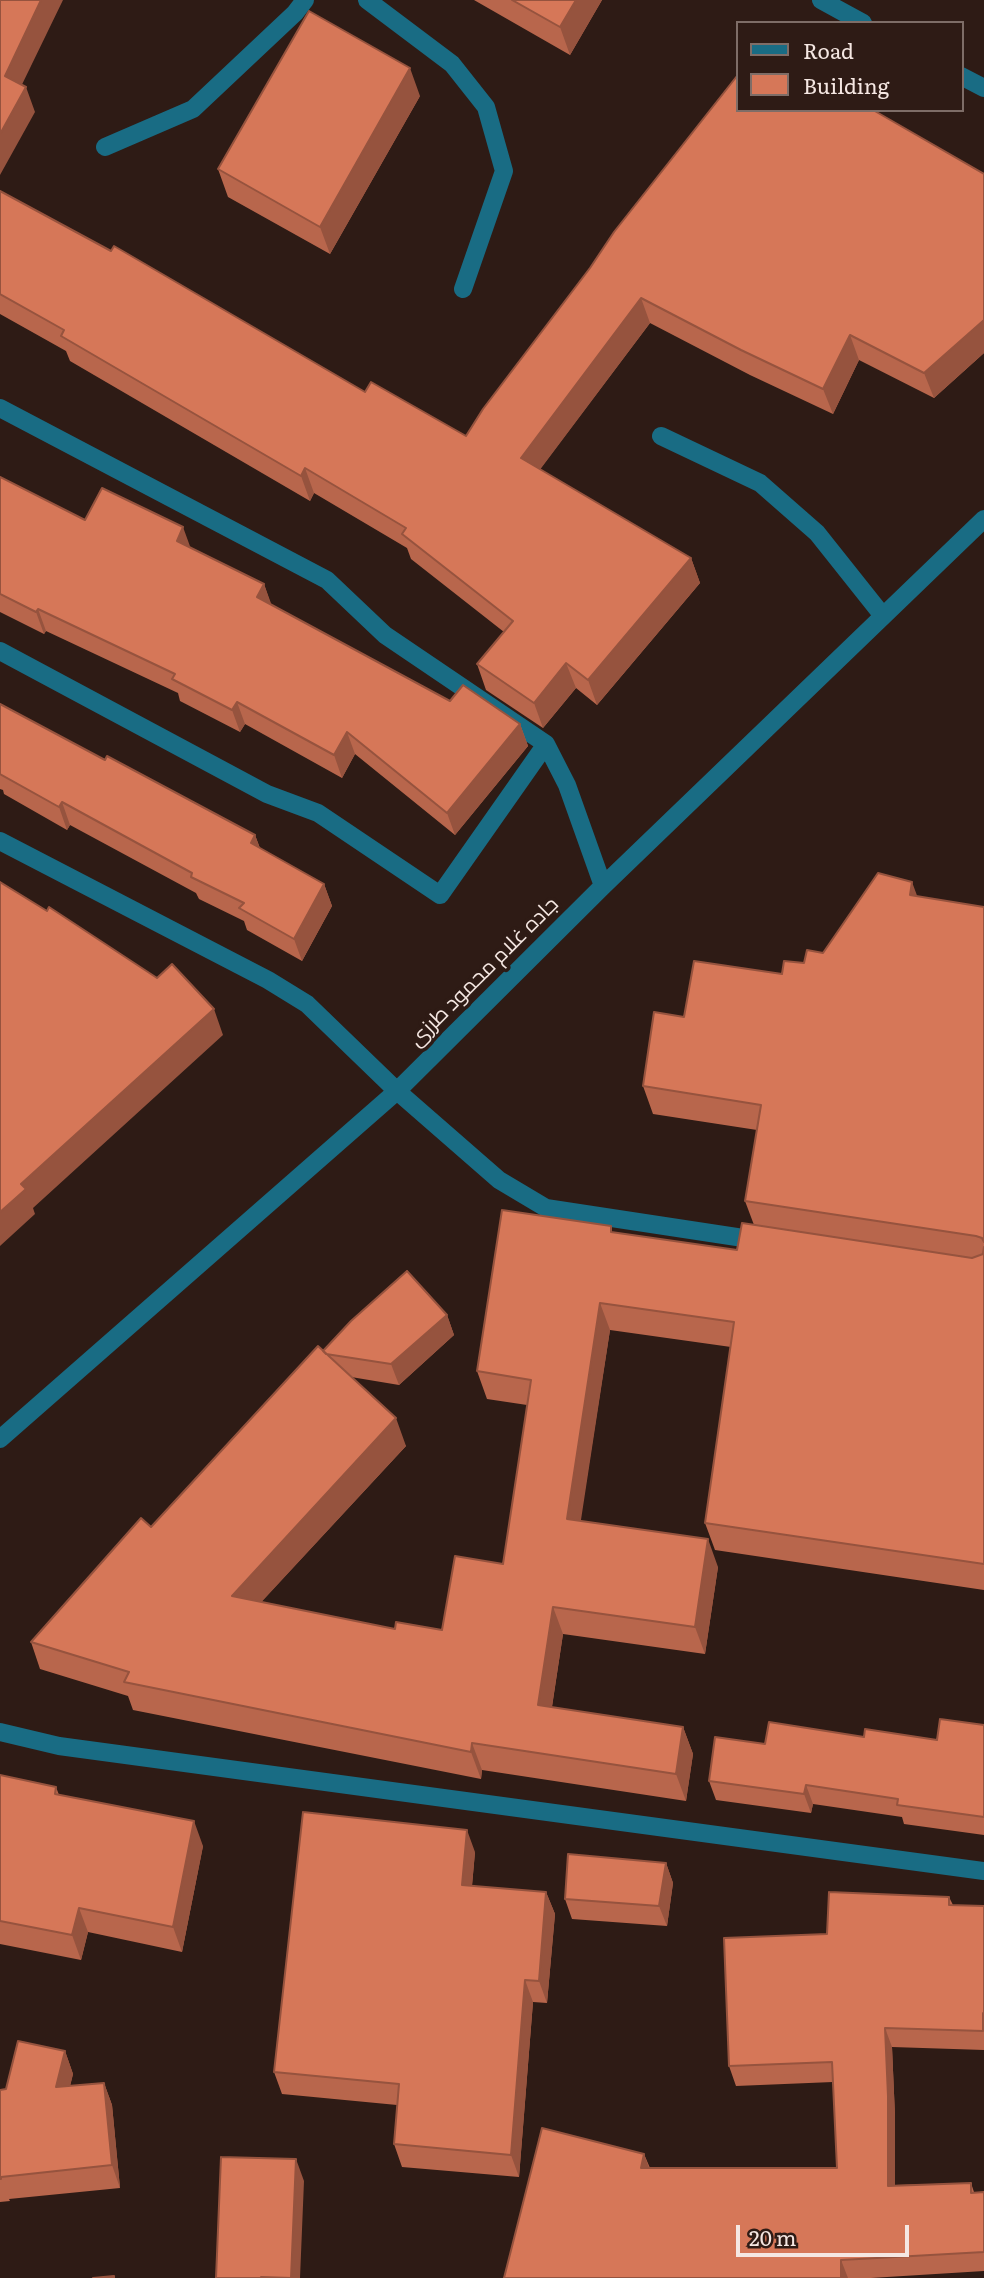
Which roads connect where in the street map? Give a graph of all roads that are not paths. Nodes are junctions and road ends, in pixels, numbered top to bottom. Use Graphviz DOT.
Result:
graph roads {
  1 [pos="305,0"];
  2 [pos="367,0"];
  3 [pos="821,0"];
  4 [pos="859,21"];
  5 [pos="963,77"];
  6 [pos="984,88"];
  7 [pos="105,147"];
  8 [pos="463,289"];
  9 [pos="0,408"];
  10 [pos="661,436"];
  11 [pos="984,519"];
  12 [pos="883,616"];
  13 [pos="0,651"];
  14 [pos="546,744"];
  15 [pos="0,841"];
  16 [pos="603,886"];
  17 [pos="397,1091"];
  18 [pos="781,1244"];
  19 [pos="0,1439"];
  20 [pos="0,1732"];
  21 [pos="984,1871"];
  1 -- 7 [label="street"];
  2 -- 8 [label="street"];
  3 -- 4 [label="street"];
  5 -- 6 [label="street"];
  9 -- 14 [label="street"];
  10 -- 12 [label="street"];
  11 -- 12 [label="street, جاده غلام‌ محمود طرزی"];
  12 -- 16 [label="street, جاده غلام‌ محمود طرزی"];
  13 -- 14 [label="street"];
  14 -- 16 [label="street"];
  15 -- 17 [label="street"];
  16 -- 17 [label="street, جاده غلام‌ محمود طرزی"];
  17 -- 18 [label="street"];
  17 -- 19 [label="street, جاده غلام‌ محمود طرزی"];
  20 -- 21 [label="street"];
}
